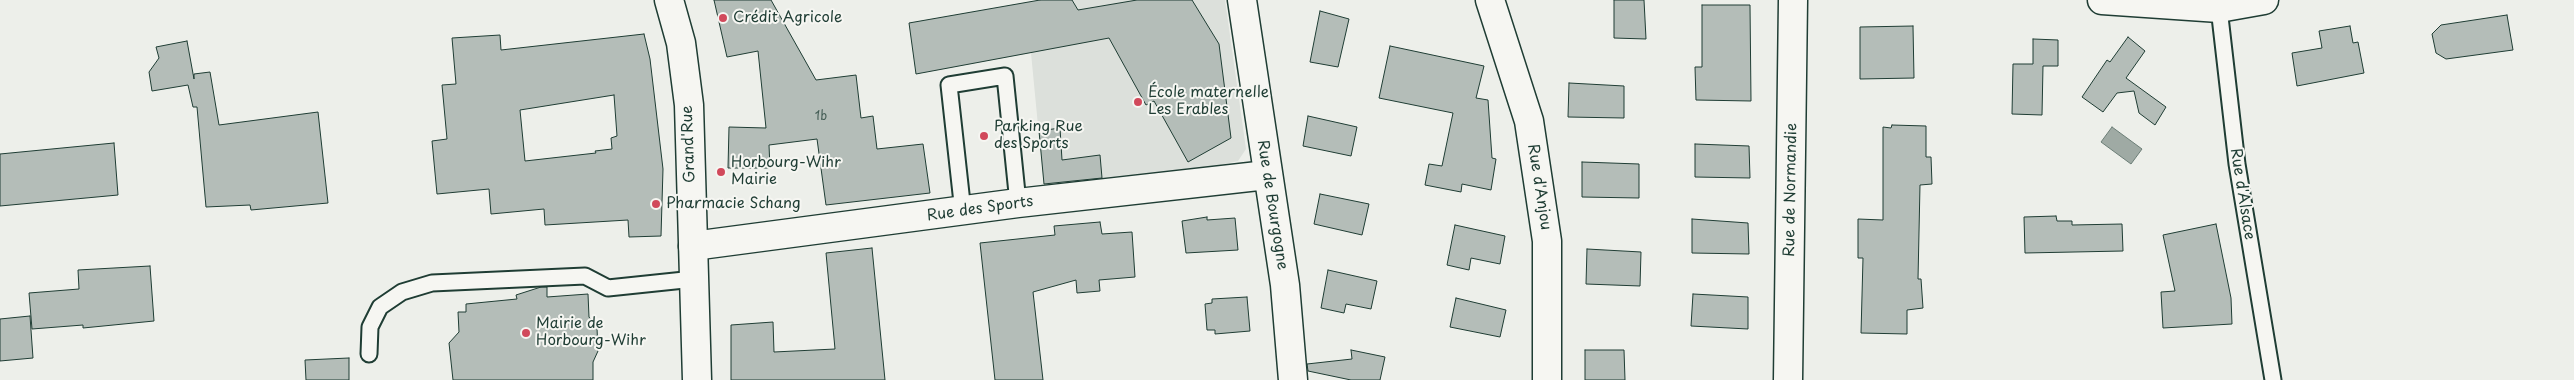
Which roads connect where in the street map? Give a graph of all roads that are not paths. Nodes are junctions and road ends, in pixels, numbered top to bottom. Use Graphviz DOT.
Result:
graph roads {
  1 [pos="670,0"];
  2 [pos="1242,0"];
  3 [pos="1490,0"];
  4 [pos="1793,0"];
  5 [pos="2102,0"];
  6 [pos="2264,0"];
  7 [pos="2219,8"];
  8 [pos="1267,175"];
  9 [pos="1018,204"];
  10 [pos="964,212"];
  11 [pos="693,246"];
  12 [pos="694,279"];
  13 [pos="369,354"];
  14 [pos="697,380"];
  15 [pos="1293,380"];
  16 [pos="1547,380"];
  17 [pos="1788,380"];
  18 [pos="2272,380"];
  1 -- 11 [label="street, Grand'Rue"];
  2 -- 8 [label="street, Rue de Bourgogne"];
  3 -- 16 [label="street, Rue d'Anjou"];
  4 -- 17 [label="street, Rue de Normandie"];
  5 -- 7 [label="street"];
  6 -- 7 [label="street"];
  7 -- 18 [label="lane, Rue d'Alsace"];
  8 -- 9 [label="street, Rue des Sports"];
  8 -- 15 [label="street, Rue de Bourgogne"];
  9 -- 10 [label="street, Rue des Sports"];
  9 -- 10 [label="lane"];
  10 -- 11 [label="street, Rue des Sports"];
  11 -- 12 [label="street, Grand'Rue"];
  12 -- 13 [label="lane"];
  12 -- 14 [label="street, Grand'Rue"];
}
